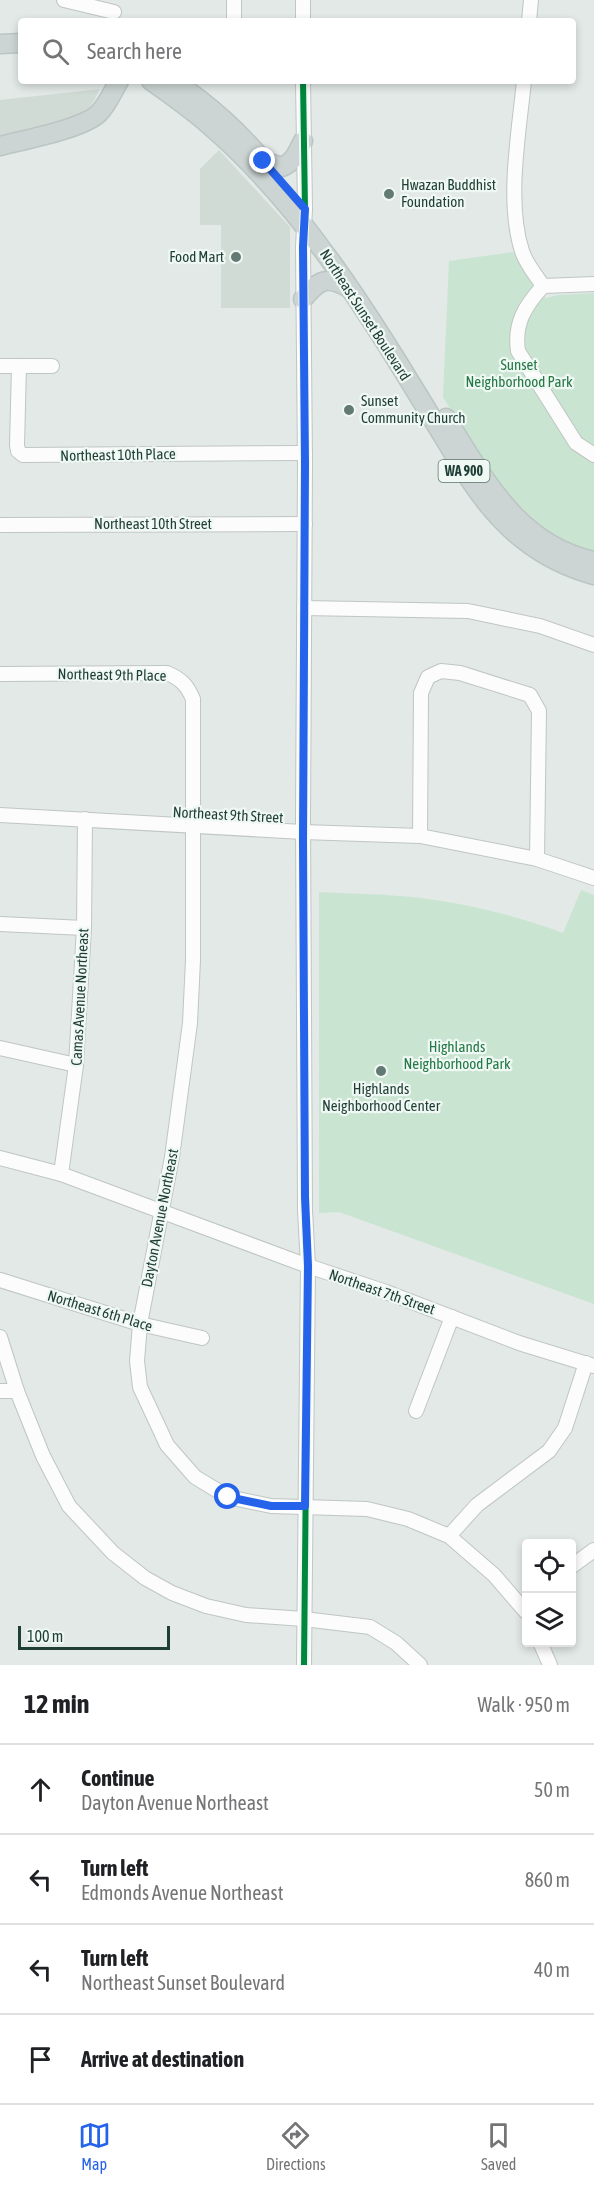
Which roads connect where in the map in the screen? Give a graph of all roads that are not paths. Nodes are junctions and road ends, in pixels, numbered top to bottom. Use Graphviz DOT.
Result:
graph roads {
  1 [pos="64,0"];
  2 [pos="234,0"];
  3 [pos="303,0"];
  4 [pos="531,0"];
  5 [pos="114,12"];
  6 [pos="234,18"];
  7 [pos="303,18"];
  8 [pos="530,18"];
  9 [pos="18,43"];
  10 [pos="0,44"];
  11 [pos="117,84"];
  12 [pos="155,84"];
  13 [pos="178,84"];
  14 [pos="303,84"];
  15 [pos="524,84"];
  16 [pos="303,141"];
  17 [pos="0,146"];
  18 [pos="263,161"];
  19 [pos="304,218"];
  20 [pos="594,284"];
  21 [pos="543,286"];
  22 [pos="350,289"];
  23 [pos="303,299"];
  24 [pos="0,366"];
  25 [pos="19,366"];
  26 [pos="52,366"];
  27 [pos="305,453"];
  28 [pos="594,456"];
  29 [pos="305,524"];
  30 [pos="0,525"];
  31 [pos="592,569"];
  32 [pos="304,608"];
  33 [pos="594,645"];
  34 [pos="0,674"];
  35 [pos="0,815"];
  36 [pos="85,819"];
  37 [pos="192,825"];
  38 [pos="303,832"];
  39 [pos="420,836"];
  40 [pos="537,859"];
  41 [pos="594,878"];
  42 [pos="0,924"];
  43 [pos="84,928"];
  44 [pos="0,1047"];
  45 [pos="76,1065"];
  46 [pos="0,1158"];
  47 [pos="61,1174"];
  48 [pos="163,1211"];
  49 [pos="308,1266"];
  50 [pos="0,1280"];
  51 [pos="452,1317"];
  52 [pos="140,1324"];
  53 [pos="0,1337"];
  54 [pos="202,1338"];
  55 [pos="590,1364"];
  56 [pos="0,1391"];
  57 [pos="17,1392"];
  58 [pos="416,1411"];
  59 [pos="305,1506"];
  60 [pos="449,1536"];
  61 [pos="594,1550"];
  62 [pos="576,1563"];
  63 [pos="522,1606"];
  64 [pos="304,1618"];
  65 [pos="542,1647"];
  66 [pos="304,1665"];
  67 [pos="420,1665"];
  68 [pos="550,1665"];
  1 -- 5 [label="street"];
  2 -- 6 [label="street"];
  3 -- 7 [label="street"];
  4 -- 8 [label="street"];
  9 -- 10 [label="main road"];
  11 -- 17 [label="main road"];
  12 -- 19 [label="main road, Northeast Sunset Boulevard / WA 900"];
  13 -- 18 [label="main road, Northeast Sunset Boulevard / WA 900"];
  14 -- 16 [label="street"];
  15 -- 21 [label="street"];
  16 -- 18 [label="main road"];
  16 -- 19 [label="street"];
  18 -- 19 [label="main road, Northeast Sunset Boulevard / WA 900"];
  19 -- 22 [label="main road, Northeast Sunset Boulevard / WA 900"];
  19 -- 23 [label="street"];
  19 -- 31 [label="main road, Northeast Sunset Boulevard / WA 900"];
  20 -- 21 [label="street"];
  21 -- 28 [label="street"];
  22 -- 23 [label="main road"];
  22 -- 31 [label="main road, Northeast Sunset Boulevard / WA 900"];
  23 -- 27 [label="street"];
  24 -- 25 [label="street"];
  25 -- 26 [label="street"];
  25 -- 27 [label="street, Northeast 10th Place"];
  27 -- 29 [label="street"];
  29 -- 30 [label="street, Northeast 10th Street"];
  29 -- 32 [label="street"];
  32 -- 33 [label="street"];
  32 -- 38 [label="street"];
  34 -- 37 [label="street, Northeast 9th Place"];
  35 -- 36 [label="street, Northeast 9th Street"];
  36 -- 37 [label="street, Northeast 9th Street"];
  36 -- 43 [label="street, Camas Avenue Northeast"];
  37 -- 38 [label="street, Northeast 9th Street"];
  37 -- 48 [label="street, Dayton Avenue Northeast"];
  38 -- 39 [label="street, Northeast 9th Street"];
  38 -- 49 [label="street"];
  39 -- 40 [label="street, Northeast 9th Street"];
  39 -- 40 [label="street"];
  40 -- 41 [label="street, Northeast 9th Street"];
  42 -- 43 [label="street"];
  43 -- 45 [label="street, Camas Avenue Northeast"];
  44 -- 45 [label="street"];
  45 -- 47 [label="street, Camas Avenue Northeast"];
  46 -- 47 [label="street, Northeast 7th Street"];
  47 -- 48 [label="street, Northeast 7th Street"];
  48 -- 49 [label="street, Northeast 7th Street"];
  48 -- 52 [label="street, Dayton Avenue Northeast"];
  49 -- 51 [label="street, Northeast 7th Street"];
  49 -- 59 [label="street"];
  50 -- 52 [label="street, Northeast 6th Place"];
  51 -- 55 [label="street, Northeast 7th Street"];
  51 -- 58 [label="street"];
  52 -- 54 [label="street, Northeast 6th Place"];
  52 -- 59 [label="street, Dayton Avenue Northeast"];
  53 -- 57 [label="street"];
  55 -- 60 [label="street"];
  56 -- 57 [label="street"];
  57 -- 64 [label="street"];
  59 -- 60 [label="street, Dayton Avenue Northeast"];
  59 -- 64 [label="street"];
  60 -- 63 [label="street, Dayton Avenue Northeast"];
  61 -- 62 [label="street"];
  64 -- 66 [label="street"];
  64 -- 67 [label="street"];
  65 -- 68 [label="street"];
}
